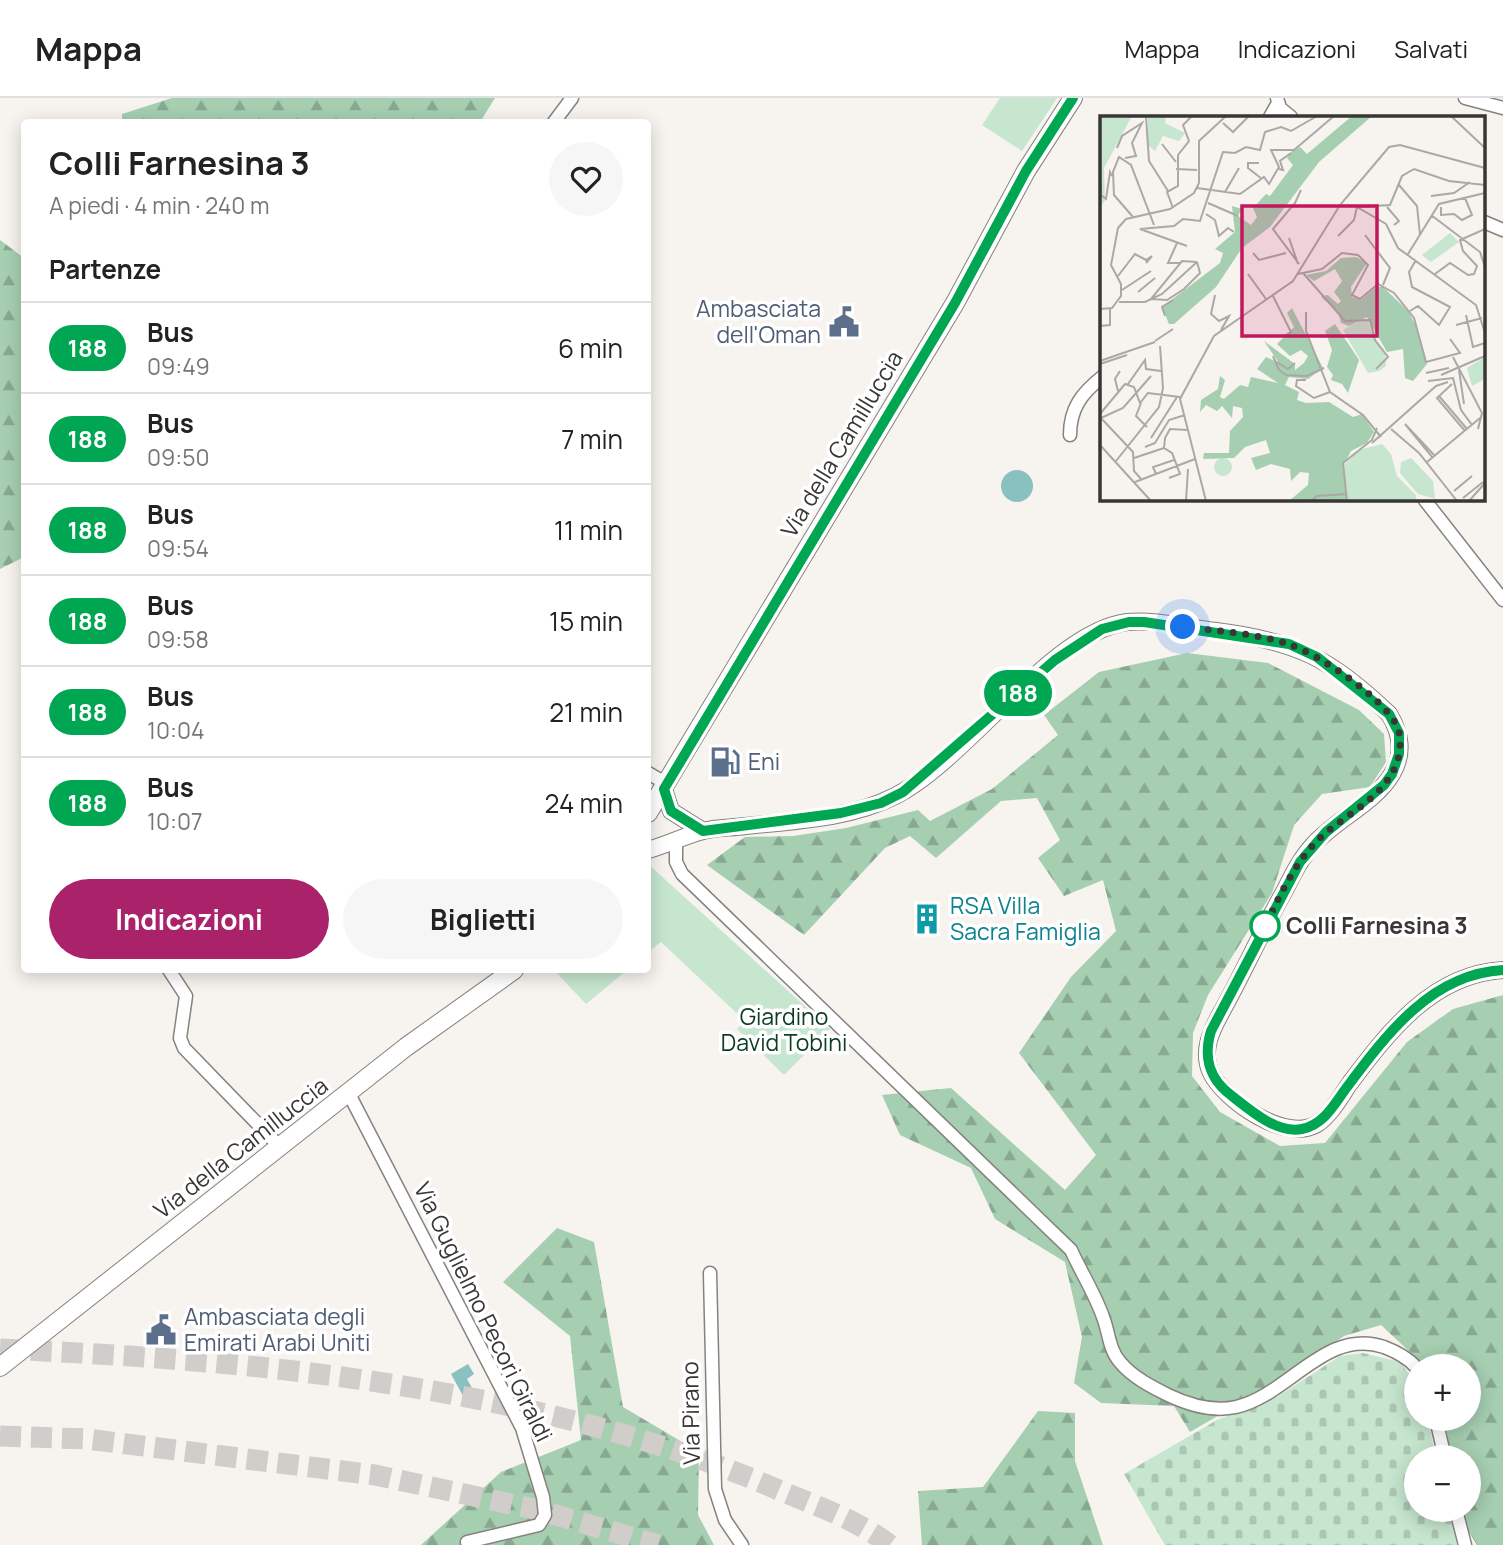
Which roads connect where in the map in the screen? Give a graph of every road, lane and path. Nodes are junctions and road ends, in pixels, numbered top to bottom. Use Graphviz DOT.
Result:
graph roads {
  1 [pos="572,98"];
  2 [pos="1073,98"];
  3 [pos="1465,98"];
  4 [pos="1278,101"];
  5 [pos="1503,108"];
  6 [pos="1290,116"];
  7 [pos="556,119"];
  8 [pos="1486,223"];
  9 [pos="1503,230"];
  10 [pos="1100,379"];
  11 [pos="1070,435"];
  12 [pos="1425,500"];
  13 [pos="1503,600"];
  14 [pos="651,775"];
  15 [pos="665,786"];
  16 [pos="651,808"];
  17 [pos="703,831"];
  18 [pos="676,842"];
  19 [pos="651,849"];
  20 [pos="1503,970"];
  21 [pos="171,973"];
  22 [pos="510,973"];
  23 [pos="349,1094"];
  24 [pos="280,1147"];
  25 [pos="710,1273"];
  26 [pos="1404,1356"];
  27 [pos="0,1367"];
  28 [pos="1459,1522"];
  29 [pos="467,1542"];
  30 [pos="743,1545"];
  31 [pos="1465,1545"];
  1 -- 7 [label="street"];
  2 -- 15 [label="main road, Via della Camilluccia"];
  3 -- 5 [label="street"];
  4 -- 6 [label="street"];
  8 -- 9 [label="street"];
  10 -- 11 [label="street"];
  12 -- 13 [label="street"];
  14 -- 15 [label="street"];
  15 -- 16 [label="main road, Via della Camilluccia"];
  15 -- 17 [label="street"];
  17 -- 18 [label="street"];
  17 -- 20 [label="street"];
  18 -- 19 [label="street"];
  18 -- 26 [label="street"];
  21 -- 24 [label="street"];
  22 -- 23 [label="main road, Via della Camilluccia"];
  23 -- 24 [label="main road, Via della Camilluccia"];
  23 -- 29 [label="street, Via Guglielmo Pecori Giraldi"];
  24 -- 27 [label="main road, Via della Camilluccia"];
  25 -- 30 [label="street, Via Pirano"];
  28 -- 31 [label="street"];
}
